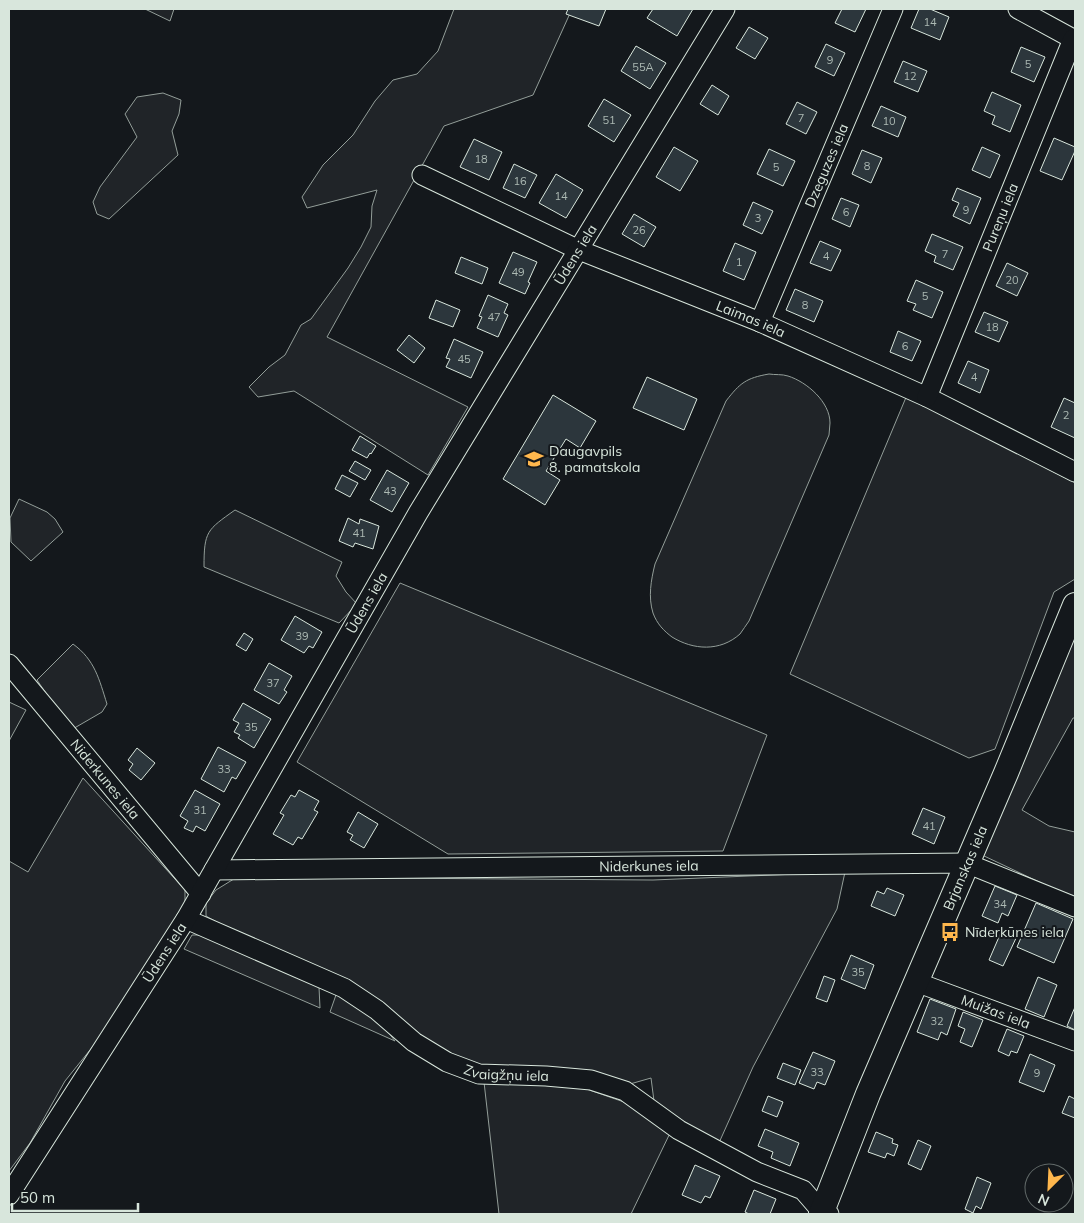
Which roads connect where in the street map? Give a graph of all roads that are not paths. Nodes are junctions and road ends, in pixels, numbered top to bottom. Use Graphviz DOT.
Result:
graph roads {
  1 [pos="725,9"];
  2 [pos="892,9"];
  3 [pos="1018,9"];
  4 [pos="1074,39"];
  5 [pos="422,175"];
  6 [pos="579,250"];
  7 [pos="760,322"];
  8 [pos="927,397"];
  9 [pos="1075,472"];
  10 [pos="1075,605"];
  11 [pos="9,664"];
  12 [pos="966,863"];
  13 [pos="214,870"];
  14 [pos="201,894"];
  15 [pos="1075,907"];
  16 [pos="186,919"];
  17 [pos="916,982"];
  18 [pos="1075,1041"];
  19 [pos="9,1195"];
  20 [pos="824,1213"];
  1 -- 6 [label="street, Ūdens iela"];
  2 -- 7 [label="street, Dzeguzes iela"];
  3 -- 4 [label="street"];
  4 -- 8 [label="street, Pureņu iela"];
  5 -- 6 [label="street, Laimas iela"];
  6 -- 7 [label="street, Laimas iela"];
  6 -- 13 [label="street, Ūdens iela"];
  7 -- 8 [label="street, Laimas iela"];
  8 -- 9 [label="street, Laimas iela"];
  10 -- 12 [label="main road, Brjanskas iela"];
  11 -- 14 [label="street, Niderkunes iela"];
  12 -- 13 [label="street, Niderkunes iela"];
  12 -- 15 [label="street, Niderkunes iela"];
  12 -- 17 [label="main road, Brjanskas iela"];
  13 -- 14 [label="street, Ūdens iela"];
  14 -- 16 [label="street, Ūdens iela"];
  16 -- 19 [label="street, Ūdens iela"];
  16 -- 20 [label="street, Zvaigžņu iela"];
  17 -- 18 [label="street, Muižas iela"];
  17 -- 20 [label="main road, Brjanskas iela"];
}
